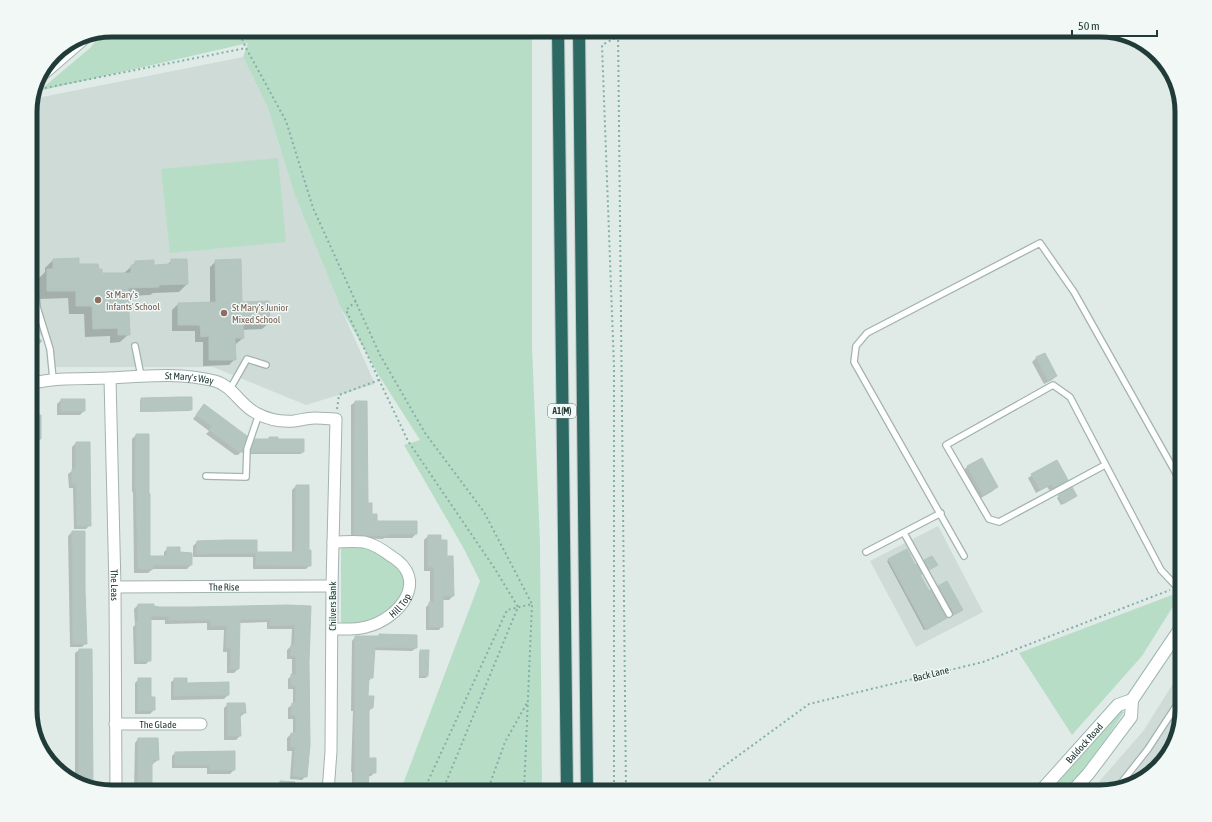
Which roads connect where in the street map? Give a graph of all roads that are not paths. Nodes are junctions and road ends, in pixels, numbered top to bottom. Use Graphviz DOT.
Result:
graph roads {
  1 [pos="558,37"];
  2 [pos="578,37"];
  3 [pos="78,46"];
  4 [pos="45,79"];
  5 [pos="37,307"];
  6 [pos="135,346"];
  7 [pos="266,364"];
  8 [pos="141,376"];
  9 [pos="110,378"];
  10 [pos="53,379"];
  11 [pos="37,382"];
  12 [pos="230,389"];
  13 [pos="259,414"];
  14 [pos="336,419"];
  15 [pos="1105,465"];
  16 [pos="1175,472"];
  17 [pos="206,476"];
  18 [pos="941,513"];
  19 [pos="904,532"];
  20 [pos="333,542"];
  21 [pos="866,552"];
  22 [pos="964,556"];
  23 [pos="1175,583"];
  24 [pos="332,586"];
  25 [pos="115,587"];
  26 [pos="949,614"];
  27 [pos="333,629"];
  28 [pos="1175,636"];
  29 [pos="1132,700"];
  30 [pos="1175,708"];
  31 [pos="115,724"];
  32 [pos="201,724"];
  33 [pos="1123,781"];
  34 [pos="116,785"];
  35 [pos="329,785"];
  36 [pos="567,785"];
  37 [pos="588,785"];
  38 [pos="1046,785"];
  39 [pos="1078,785"];
  1 -- 36 [label="highway, A1(M)"];
  2 -- 37 [label="highway, A1(M)"];
  3 -- 4 [label="main road"];
  5 -- 10 [label="lane"];
  6 -- 8 [label="lane"];
  7 -- 12 [label="lane"];
  8 -- 9 [label="street, St Mary's Way"];
  8 -- 12 [label="street, St Mary's Way"];
  9 -- 10 [label="street, St Mary's Way"];
  9 -- 25 [label="street, The Leas"];
  10 -- 11 [label="street, St Mary's Way"];
  12 -- 13 [label="street, St Mary's Way"];
  13 -- 14 [label="street, St Mary's Way"];
  13 -- 17 [label="lane"];
  14 -- 20 [label="street, Chilvers Bank"];
  15 -- 15 [label="lane"];
  15 -- 23 [label="lane"];
  16 -- 18 [label="lane"];
  18 -- 19 [label="lane"];
  18 -- 22 [label="lane"];
  19 -- 21 [label="lane"];
  19 -- 26 [label="lane"];
  20 -- 24 [label="street, Chilvers Bank"];
  20 -- 27 [label="street, Hill Top"];
  24 -- 25 [label="street, The Rise"];
  24 -- 27 [label="street, Chilvers Bank"];
  25 -- 31 [label="street, The Leas"];
  27 -- 35 [label="street, Chilvers Bank"];
  28 -- 29 [label="main road, Baldock Road"];
  29 -- 38 [label="main road, Baldock Road"];
  29 -- 39 [label="main road, Baldock Road"];
  30 -- 33 [label="lane"];
  31 -- 32 [label="street, The Glade"];
  31 -- 34 [label="street, The Leas"];
}
